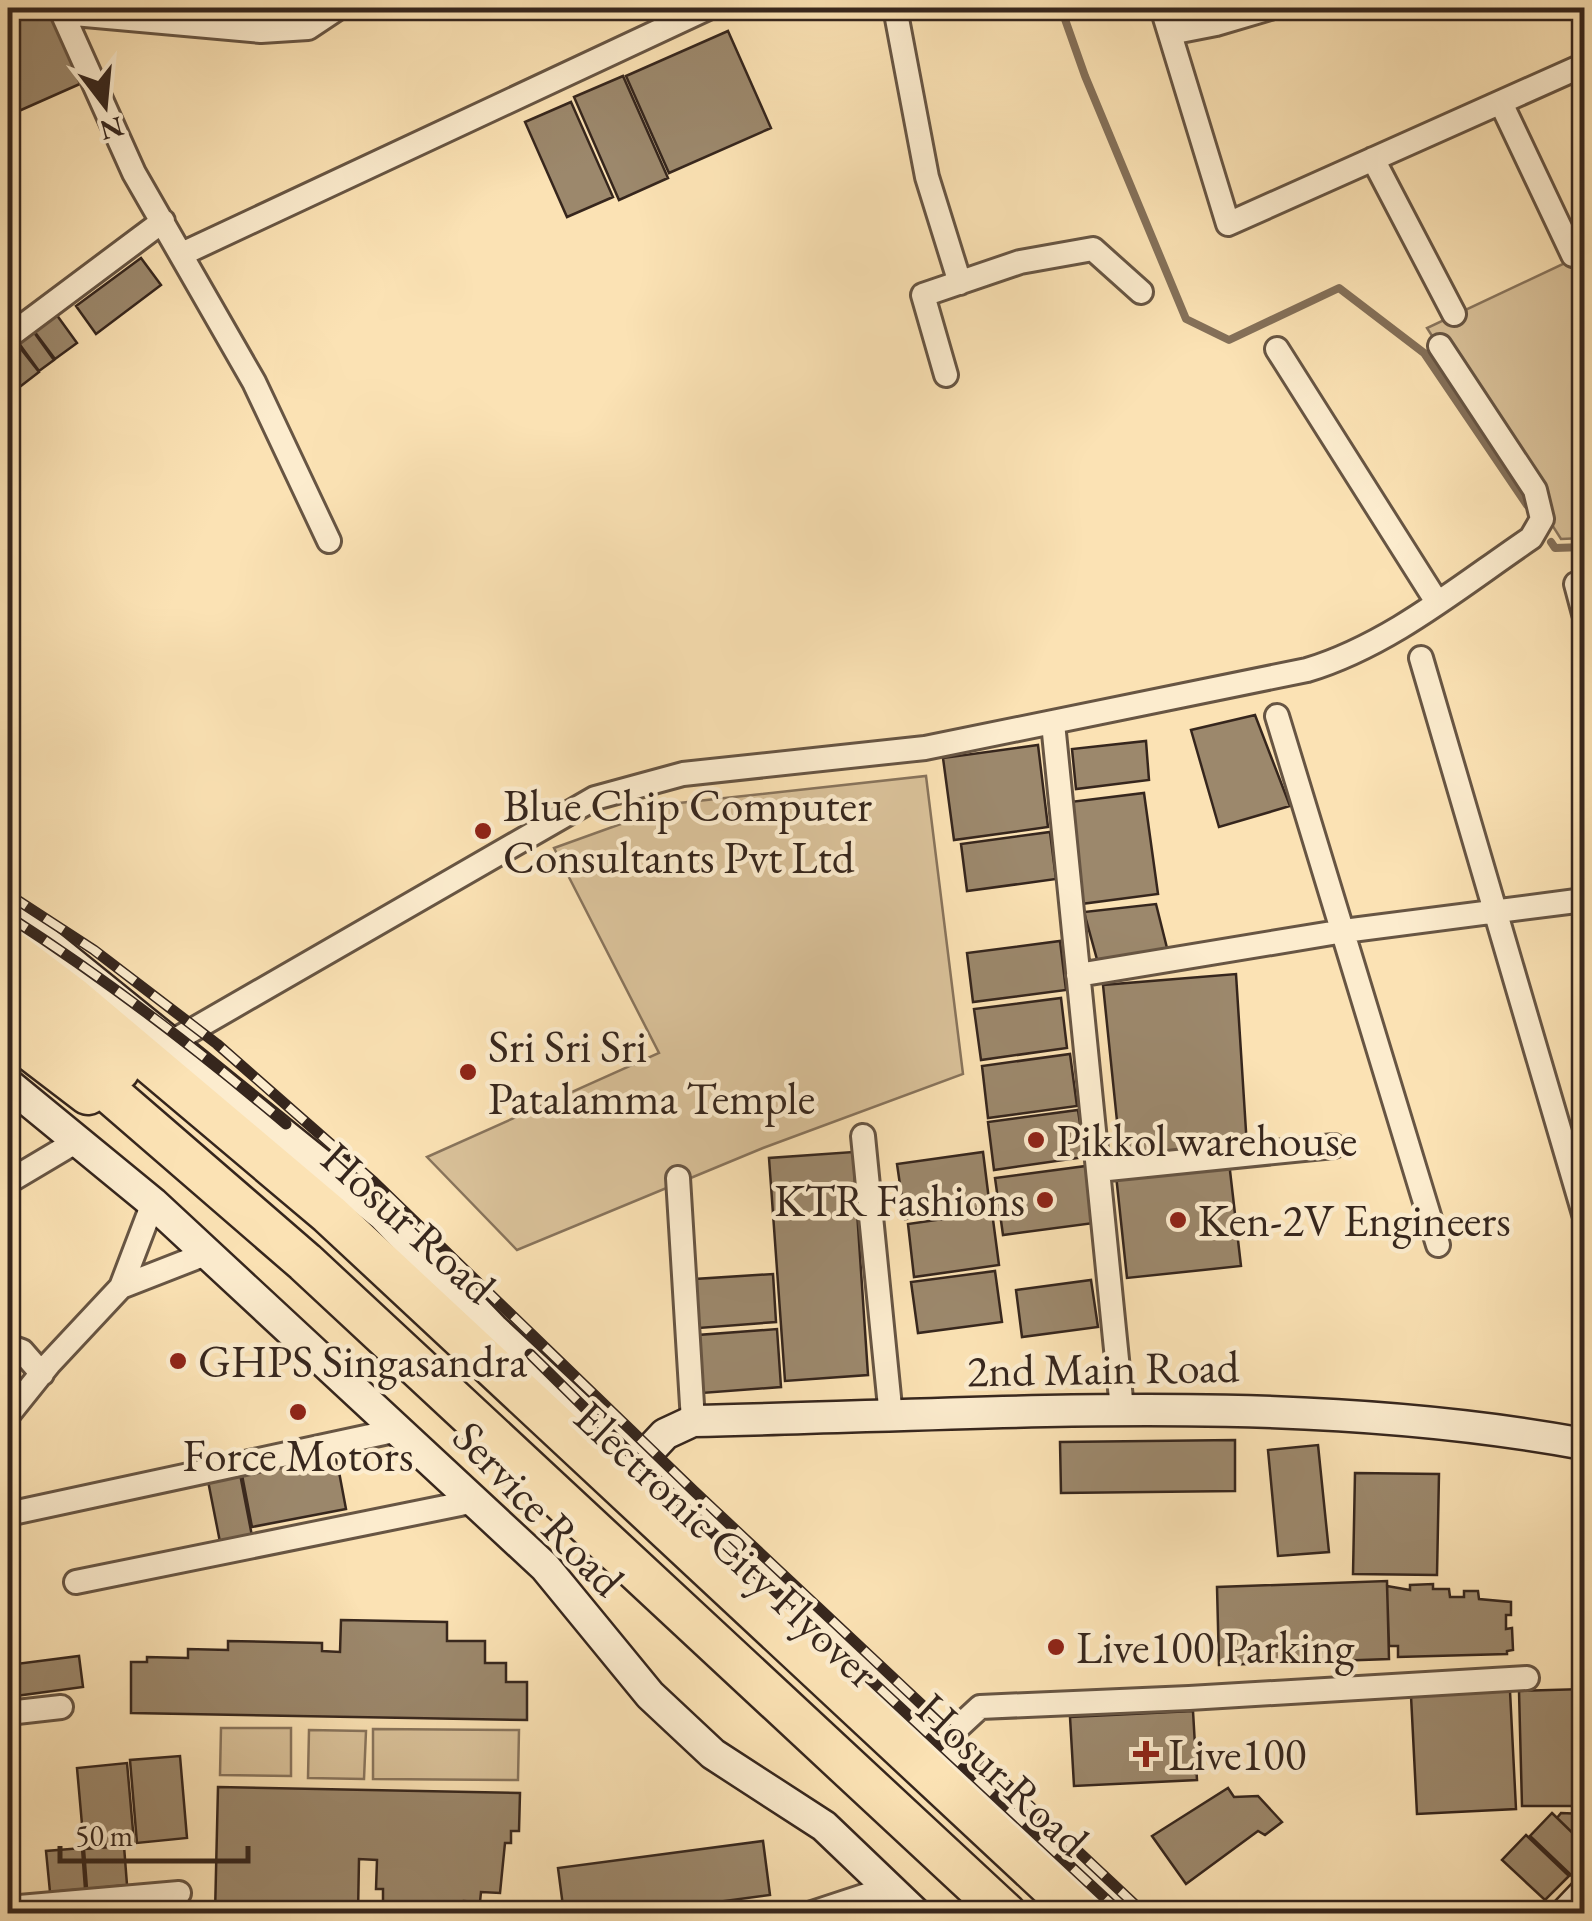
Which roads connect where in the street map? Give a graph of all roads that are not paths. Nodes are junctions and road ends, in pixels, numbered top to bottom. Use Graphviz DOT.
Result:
graph roads {
  1 [pos="338,8"];
  2 [pos="708,8"];
  3 [pos="895,8"];
  4 [pos="1162,8"];
  5 [pos="1270,8"];
  6 [pos="61,10"];
  7 [pos="1170,32"];
  8 [pos="1584,65"];
  9 [pos="1501,103"];
  10 [pos="1373,159"];
  11 [pos="163,221"];
  12 [pos="182,254"];
  13 [pos="1573,255"];
  14 [pos="960,282"];
  15 [pos="1141,292"];
  16 [pos="1454,314"];
  17 [pos="8,338"];
  18 [pos="1440,346"];
  19 [pos="1277,349"];
  20 [pos="946,375"];
  21 [pos="329,541"];
  22 [pos="1576,584"];
  23 [pos="1437,602"];
  24 [pos="1584,614"];
  25 [pos="1420,658"];
  26 [pos="1277,716"];
  27 [pos="1053,724"];
  28 [pos="1584,900"];
  29 [pos="1494,909"];
  30 [pos="8,916"];
  31 [pos="1344,931"];
  32 [pos="8,949"];
  33 [pos="1078,974"];
  34 [pos="8,983"];
  35 [pos="8,1012"];
  36 [pos="8,1033"];
  37 [pos="170,1042"];
  38 [pos="8,1084"];
  39 [pos="863,1136"];
  40 [pos="77,1141"];
  41 [pos="1334,1146"];
  42 [pos="1098,1170"];
  43 [pos="678,1178"];
  44 [pos="8,1182"];
  45 [pos="154,1203"];
  46 [pos="1584,1214"];
  47 [pos="1438,1245"];
  48 [pos="208,1253"];
  49 [pos="121,1287"];
  50 [pos="8,1346"];
  51 [pos="42,1374"];
  52 [pos="1122,1409"];
  53 [pos="8,1415"];
  54 [pos="891,1416"];
  55 [pos="692,1421"];
  56 [pos="398,1430"];
  57 [pos="1584,1444"];
  58 [pos="636,1465"];
  59 [pos="474,1502"];
  60 [pos="8,1514"];
  61 [pos="76,1582"];
  62 [pos="1527,1678"];
  63 [pos="61,1707"];
  64 [pos="8,1713"];
  65 [pos="938,1745"];
  66 [pos="888,1888"];
  67 [pos="179,1893"];
  68 [pos="1584,1894"];
  69 [pos="8,1908"];
  70 [pos="809,1914"];
  71 [pos="916,1914"];
  72 [pos="984,1914"];
  73 [pos="1006,1914"];
  74 [pos="1051,1914"];
  75 [pos="1080,1914"];
  76 [pos="1121,1914"];
  77 [pos="1565,1914"];
  1 -- 6 [label="street"];
  2 -- 12 [label="street"];
  3 -- 14 [label="street"];
  4 -- 7 [label="street"];
  5 -- 7 [label="street"];
  6 -- 11 [label="street"];
  7 -- 10 [label="street"];
  8 -- 9 [label="street"];
  9 -- 10 [label="street"];
  9 -- 13 [label="street"];
  10 -- 16 [label="street"];
  11 -- 12 [label="street"];
  11 -- 17 [label="street"];
  12 -- 21 [label="street"];
  14 -- 15 [label="street"];
  14 -- 20 [label="street"];
  18 -- 23 [label="street"];
  19 -- 23 [label="street"];
  22 -- 24 [label="street"];
  23 -- 27 [label="street"];
  25 -- 29 [label="street"];
  26 -- 31 [label="street"];
  27 -- 33 [label="street"];
  27 -- 37 [label="street"];
  28 -- 29 [label="street"];
  29 -- 31 [label="street"];
  29 -- 46 [label="street"];
  30 -- 37 [label="street"];
  31 -- 33 [label="street"];
  31 -- 47 [label="street"];
  32 -- 75 [label="highway, Hosur Road"];
  33 -- 42 [label="street"];
  34 -- 74 [label="highway, Electronic City Flyover"];
  35 -- 73 [label="highway, Electronic City Flyover"];
  36 -- 72 [label="highway"];
  37 -- 58 [label="street"];
  38 -- 40 [label="street, Service Road"];
  39 -- 54 [label="street"];
  40 -- 44 [label="street"];
  40 -- 45 [label="street, Service Road"];
  41 -- 42 [label="street"];
  42 -- 52 [label="street"];
  43 -- 55 [label="street"];
  45 -- 48 [label="street, Service Road"];
  45 -- 49 [label="street"];
  48 -- 49 [label="street"];
  48 -- 56 [label="street, Service Road"];
  49 -- 51 [label="street"];
  50 -- 51 [label="street"];
  51 -- 53 [label="street"];
  52 -- 54 [label="street, 2nd Main Road"];
  52 -- 57 [label="street, 2nd Main Road"];
  54 -- 55 [label="street, 2nd Main Road"];
  55 -- 58 [label="street"];
  56 -- 59 [label="street, Service Road"];
  56 -- 60 [label="street"];
  58 -- 65 [label="street"];
  59 -- 61 [label="street"];
  59 -- 66 [label="street, Service Road"];
  62 -- 65 [label="street"];
  63 -- 64 [label="street"];
  65 -- 76 [label="street"];
  66 -- 70 [label="street"];
  66 -- 71 [label="street, Service Road"];
  67 -- 69 [label="street"];
  68 -- 77 [label="street"];
}
